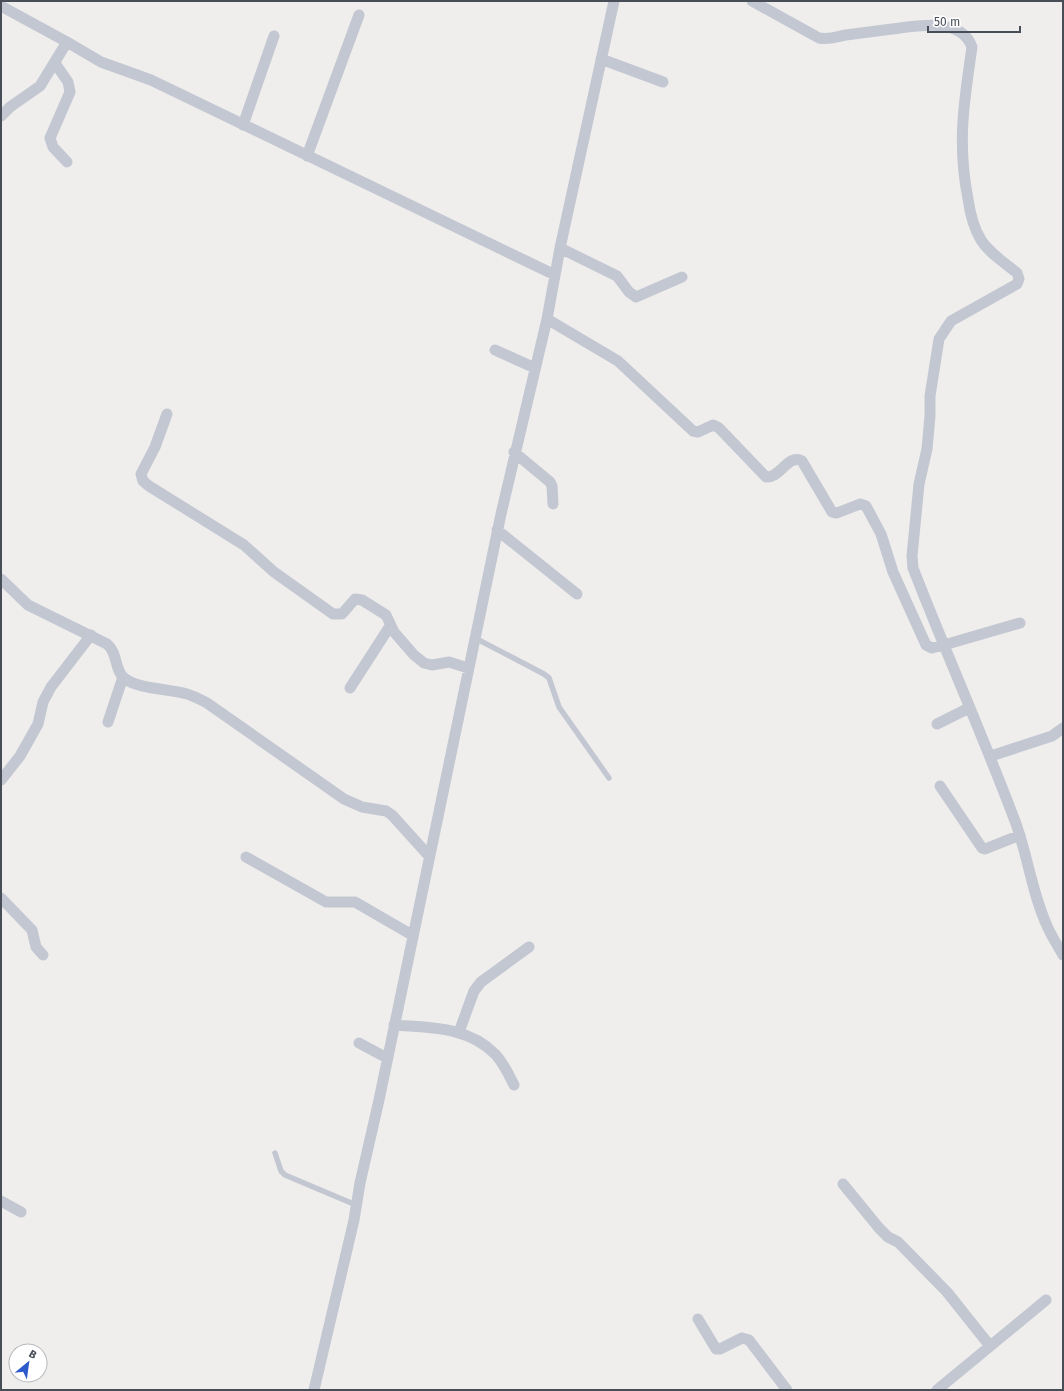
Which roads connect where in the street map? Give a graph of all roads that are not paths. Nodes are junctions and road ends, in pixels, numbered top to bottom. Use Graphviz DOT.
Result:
graph roads {
  1 [pos="614,1"];
  2 [pos="752,1"];
  3 [pos="5,5"];
  4 [pos="360,15"];
  5 [pos="274,36"];
  6 [pos="67,42"];
  7 [pos="601,58"];
  8 [pos="55,63"];
  9 [pos="662,82"];
  10 [pos="1,116"];
  11 [pos="243,125"];
  12 [pos="307,156"];
  13 [pos="67,162"];
  14 [pos="560,248"];
  15 [pos="555,275"];
  16 [pos="682,277"];
  17 [pos="547,319"];
  18 [pos="495,350"];
  19 [pos="535,368"];
  20 [pos="167,414"];
  21 [pos="514,452"];
  22 [pos="553,504"];
  23 [pos="497,530"];
  24 [pos="1,579"];
  25 [pos="577,594"];
  26 [pos="1020,623"];
  27 [pos="390,626"];
  28 [pos="91,635"];
  29 [pos="475,638"];
  30 [pos="938,646"];
  31 [pos="468,668"];
  32 [pos="123,677"];
  33 [pos="350,688"];
  34 [pos="965,710"];
  35 [pos="108,722"];
  36 [pos="936,724"];
  37 [pos="1063,728"];
  38 [pos="991,756"];
  39 [pos="609,778"];
  40 [pos="1,780"];
  41 [pos="940,786"];
  42 [pos="1020,835"];
  43 [pos="429,856"];
  44 [pos="246,857"];
  45 [pos="1,898"];
  46 [pos="412,935"];
  47 [pos="529,947"];
  48 [pos="43,955"];
  49 [pos="1063,955"];
  50 [pos="394,1025"];
  51 [pos="460,1032"];
  52 [pos="359,1043"];
  53 [pos="388,1058"];
  54 [pos="514,1085"];
  55 [pos="275,1154"];
  56 [pos="843,1184"];
  57 [pos="1,1201"];
  58 [pos="356,1205"];
  59 [pos="21,1212"];
  60 [pos="1046,1300"];
  61 [pos="698,1319"];
  62 [pos="990,1346"];
  63 [pos="314,1390"];
  64 [pos="787,1390"];
  65 [pos="937,1390"];
  1 -- 7 [label="street"];
  2 -- 30 [label="street"];
  3 -- 6 [label="street"];
  4 -- 12 [label="street"];
  5 -- 11 [label="street"];
  6 -- 8 [label="street"];
  6 -- 11 [label="street"];
  7 -- 9 [label="street"];
  7 -- 14 [label="street"];
  8 -- 10 [label="street"];
  8 -- 13 [label="street"];
  11 -- 12 [label="street"];
  12 -- 15 [label="street"];
  14 -- 15 [label="street"];
  14 -- 16 [label="street"];
  15 -- 17 [label="street"];
  17 -- 19 [label="street"];
  17 -- 30 [label="street"];
  18 -- 19 [label="street"];
  19 -- 21 [label="street"];
  20 -- 27 [label="street"];
  21 -- 22 [label="street"];
  21 -- 23 [label="street"];
  23 -- 25 [label="street"];
  23 -- 29 [label="street"];
  24 -- 28 [label="street"];
  26 -- 30 [label="street"];
  27 -- 31 [label="street"];
  27 -- 33 [label="street"];
  28 -- 32 [label="street"];
  28 -- 40 [label="street"];
  29 -- 31 [label="street"];
  29 -- 39 [label="lane"];
  30 -- 34 [label="street"];
  31 -- 43 [label="street"];
  32 -- 35 [label="street"];
  32 -- 43 [label="street"];
  34 -- 36 [label="street"];
  34 -- 38 [label="street"];
  37 -- 38 [label="street"];
  38 -- 42 [label="street"];
  41 -- 42 [label="street"];
  42 -- 49 [label="street"];
  43 -- 46 [label="street"];
  44 -- 46 [label="street"];
  45 -- 48 [label="street"];
  46 -- 50 [label="street"];
  47 -- 51 [label="street"];
  50 -- 51 [label="street"];
  50 -- 53 [label="street"];
  51 -- 54 [label="street"];
  52 -- 53 [label="street"];
  53 -- 58 [label="street"];
  55 -- 58 [label="lane"];
  56 -- 62 [label="street"];
  57 -- 59 [label="street"];
  58 -- 63 [label="street"];
  60 -- 62 [label="street"];
  61 -- 64 [label="street"];
  62 -- 65 [label="street"];
}
